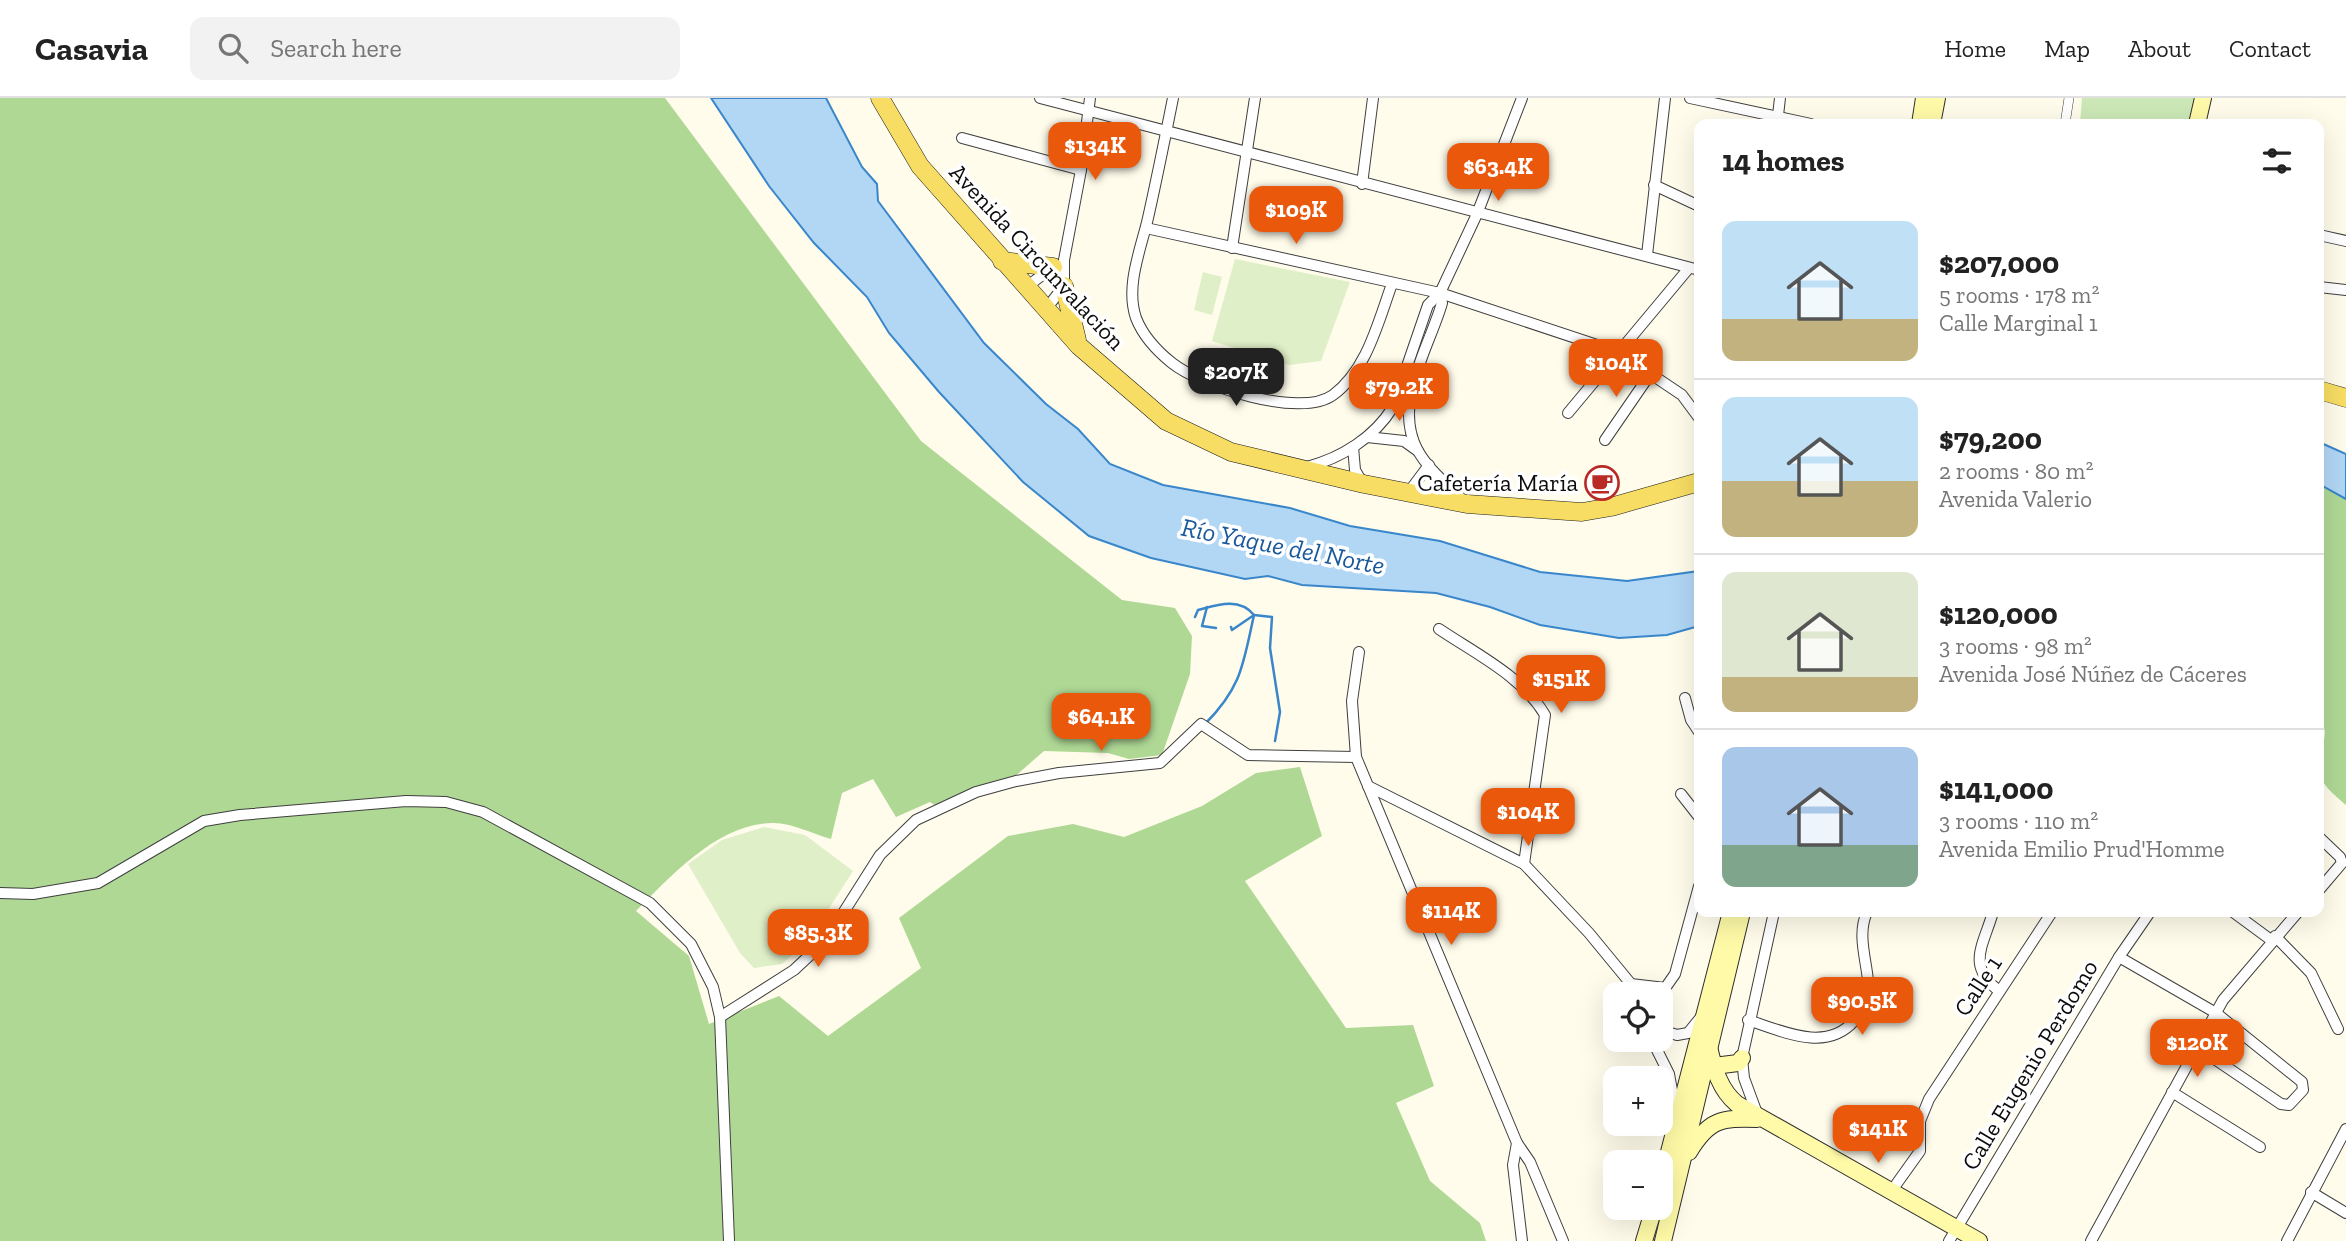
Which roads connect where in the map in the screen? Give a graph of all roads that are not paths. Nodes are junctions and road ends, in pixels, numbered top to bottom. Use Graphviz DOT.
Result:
graph roads {
  1 [pos="880,98"];
  2 [pos="1040,98"];
  3 [pos="1090,98"];
  4 [pos="1173,98"];
  5 [pos="1255,98"];
  6 [pos="1373,98"];
  7 [pos="1522,98"];
  8 [pos="1665,98"];
  9 [pos="1690,98"];
  10 [pos="1780,98"];
  11 [pos="1924,98"];
  12 [pos="1937,98"];
  13 [pos="2069,98"];
  14 [pos="2203,98"];
  15 [pos="1088,111"];
  16 [pos="1773,119"];
  17 [pos="1777,119"];
  18 [pos="1921,119"];
  19 [pos="1933,119"];
  20 [pos="2066,119"];
  21 [pos="2198,119"];
  22 [pos="1167,131"];
  23 [pos="962,138"];
  24 [pos="1248,153"];
  25 [pos="1081,170"];
  26 [pos="1362,184"];
  27 [pos="1654,185"];
  28 [pos="1694,204"];
  29 [pos="1477,214"];
  30 [pos="1146,229"];
  31 [pos="2324,237"];
  32 [pos="2346,241"];
  33 [pos="1232,248"];
  34 [pos="1647,255"];
  35 [pos="1002,261"];
  36 [pos="1058,264"];
  37 [pos="1694,269"];
  38 [pos="1392,284"];
  39 [pos="1064,286"];
  40 [pos="1025,288"];
  41 [pos="2324,288"];
  42 [pos="2346,290"];
  43 [pos="1440,293"];
  44 [pos="1046,309"];
  45 [pos="1079,346"];
  46 [pos="1618,352"];
  47 [pos="1651,373"];
  48 [pos="2324,380"];
  49 [pos="2346,385"];
  50 [pos="2324,391"];
  51 [pos="2346,398"];
  52 [pos="1694,411"];
  53 [pos="1568,413"];
  54 [pos="1367,437"];
  55 [pos="1605,440"];
  56 [pos="1353,447"];
  57 [pos="1418,451"];
  58 [pos="1429,465"];
  59 [pos="1298,470"];
  60 [pos="1694,474"];
  61 [pos="1694,483"];
  62 [pos="1364,484"];
  63 [pos="1408,493"];
  64 [pos="1467,504"];
  65 [pos="1548,508"];
  66 [pos="1439,629"];
  67 [pos="1359,652"];
  68 [pos="1685,698"];
  69 [pos="1694,724"];
  70 [pos="1356,757"];
  71 [pos="1368,786"];
  72 [pos="1681,794"];
  73 [pos="1694,811"];
  74 [pos="2324,842"];
  75 [pos="1524,864"];
  76 [pos="2324,884"];
  77 [pos="0,893"];
  78 [pos="1694,905"];
  79 [pos="1730,917"];
  80 [pos="1741,917"];
  81 [pos="1773,917"];
  82 [pos="1865,917"];
  83 [pos="1992,917"];
  84 [pos="2049,917"];
  85 [pos="2147,917"];
  86 [pos="2241,917"];
  87 [pos="2293,917"];
  88 [pos="2273,938"];
  89 [pos="2119,957"];
  90 [pos="1627,982"];
  91 [pos="1668,982"];
  92 [pos="1999,991"];
  93 [pos="2216,1013"];
  94 [pos="1703,1014"];
  95 [pos="720,1017"];
  96 [pos="1748,1020"];
  97 [pos="2338,1029"];
  98 [pos="1673,1034"];
  99 [pos="2197,1046"];
  100 [pos="1709,1047"];
  101 [pos="1658,1052"];
  102 [pos="1742,1058"];
  103 [pos="1714,1066"];
  104 [pos="2172,1092"];
  105 [pos="1759,1119"];
  106 [pos="1677,1124"];
  107 [pos="2346,1129"];
  108 [pos="1517,1143"];
  109 [pos="2260,1147"];
  110 [pos="1673,1151"];
  111 [pos="1673,1167"];
  112 [pos="1673,1177"];
  113 [pos="2311,1192"];
  114 [pos="1890,1193"];
  115 [pos="2346,1213"];
  116 [pos="1650,1220"];
  117 [pos="1665,1220"];
  118 [pos="1953,1234"];
  119 [pos="729,1241"];
  120 [pos="1522,1241"];
  121 [pos="1563,1241"];
  122 [pos="1644,1241"];
  123 [pos="1663,1241"];
  124 [pos="1979,1241"];
  125 [pos="2091,1241"];
  126 [pos="2287,1241"];
  1 -- 35 [label="main road, Avenida Circunvalación"];
  2 -- 15 [label="street"];
  3 -- 15 [label="street"];
  4 -- 22 [label="street"];
  5 -- 24 [label="street"];
  6 -- 26 [label="street"];
  7 -- 29 [label="street"];
  8 -- 27 [label="street"];
  9 -- 16 [label="street"];
  10 -- 17 [label="street"];
  11 -- 18 [label="main road"];
  12 -- 19 [label="main road"];
  13 -- 20 [label="street"];
  14 -- 21 [label="main road"];
  15 -- 22 [label="street"];
  15 -- 25 [label="street"];
  22 -- 24 [label="street"];
  22 -- 30 [label="street"];
  23 -- 25 [label="street"];
  24 -- 26 [label="street"];
  24 -- 33 [label="street"];
  25 -- 36 [label="street"];
  26 -- 29 [label="street"];
  27 -- 28 [label="street"];
  27 -- 34 [label="street"];
  29 -- 34 [label="street"];
  29 -- 43 [label="street"];
  30 -- 33 [label="street"];
  30 -- 38 [label="street"];
  31 -- 32 [label="street"];
  33 -- 38 [label="street"];
  34 -- 37 [label="street"];
  35 -- 36 [label="main road"];
  35 -- 40 [label="main road, Avenida Circunvalación"];
  36 -- 39 [label="street"];
  36 -- 40 [label="street"];
  37 -- 46 [label="street"];
  38 -- 43 [label="street"];
  39 -- 44 [label="street"];
  39 -- 45 [label="main road"];
  40 -- 44 [label="main road, Avenida Circunvalación"];
  41 -- 42 [label="street"];
  43 -- 46 [label="street"];
  43 -- 54 [label="street"];
  43 -- 57 [label="street"];
  44 -- 45 [label="main road, Avenida Circunvalación"];
  45 -- 59 [label="main road, Avenida Circunvalación"];
  46 -- 47 [label="street"];
  46 -- 53 [label="street"];
  47 -- 52 [label="street"];
  47 -- 55 [label="street"];
  48 -- 49 [label="main road"];
  50 -- 51 [label="main road"];
  54 -- 56 [label="street"];
  54 -- 57 [label="street"];
  56 -- 59 [label="street"];
  56 -- 62 [label="street"];
  57 -- 58 [label="street"];
  58 -- 63 [label="street"];
  58 -- 64 [label="street"];
  59 -- 62 [label="main road, Avenida Circunvalación"];
  60 -- 65 [label="main road, Avenida Circunvalación"];
  61 -- 65 [label="main road, Avenida Circunvalación"];
  62 -- 63 [label="main road, Avenida Circunvalación"];
  63 -- 64 [label="main road, Avenida Circunvalación"];
  64 -- 65 [label="main road, Avenida Circunvalación"];
  66 -- 75 [label="street"];
  67 -- 70 [label="street"];
  68 -- 69 [label="street"];
  70 -- 71 [label="street"];
  70 -- 95 [label="street"];
  71 -- 75 [label="street"];
  71 -- 108 [label="street"];
  72 -- 73 [label="street"];
  74 -- 76 [label="street"];
  75 -- 90 [label="street"];
  77 -- 95 [label="street"];
  78 -- 91 [label="street"];
  79 -- 94 [label="main road"];
  80 -- 100 [label="main road"];
  81 -- 96 [label="street"];
  82 -- 96 [label="street"];
  83 -- 92 [label="street"];
  84 -- 92 [label="street, Calle 1"];
  85 -- 89 [label="street, Calle Eugenio Perdomo"];
  86 -- 88 [label="street"];
  87 -- 88 [label="street"];
  88 -- 93 [label="street"];
  88 -- 97 [label="street"];
  89 -- 93 [label="street"];
  89 -- 118 [label="street, Calle Eugenio Perdomo"];
  92 -- 114 [label="street, Calle 1"];
  93 -- 99 [label="street"];
  93 -- 99 [label="street"];
  94 -- 98 [label="street"];
  94 -- 106 [label="main road"];
  95 -- 119 [label="street"];
  96 -- 102 [label="street"];
  99 -- 104 [label="street"];
  100 -- 103 [label="main road"];
  100 -- 111 [label="main road"];
  101 -- 106 [label="street"];
  102 -- 103 [label="main road"];
  102 -- 105 [label="street"];
  103 -- 105 [label="main road"];
  104 -- 109 [label="street"];
  104 -- 125 [label="street"];
  105 -- 112 [label="main road"];
  105 -- 114 [label="main road"];
  106 -- 110 [label="main road"];
  107 -- 113 [label="street"];
  108 -- 120 [label="street"];
  108 -- 121 [label="street"];
  113 -- 115 [label="street"];
  113 -- 126 [label="street"];
  114 -- 118 [label="main road"];
  116 -- 122 [label="main road"];
  117 -- 123 [label="main road"];
  118 -- 124 [label="main road"];
}
